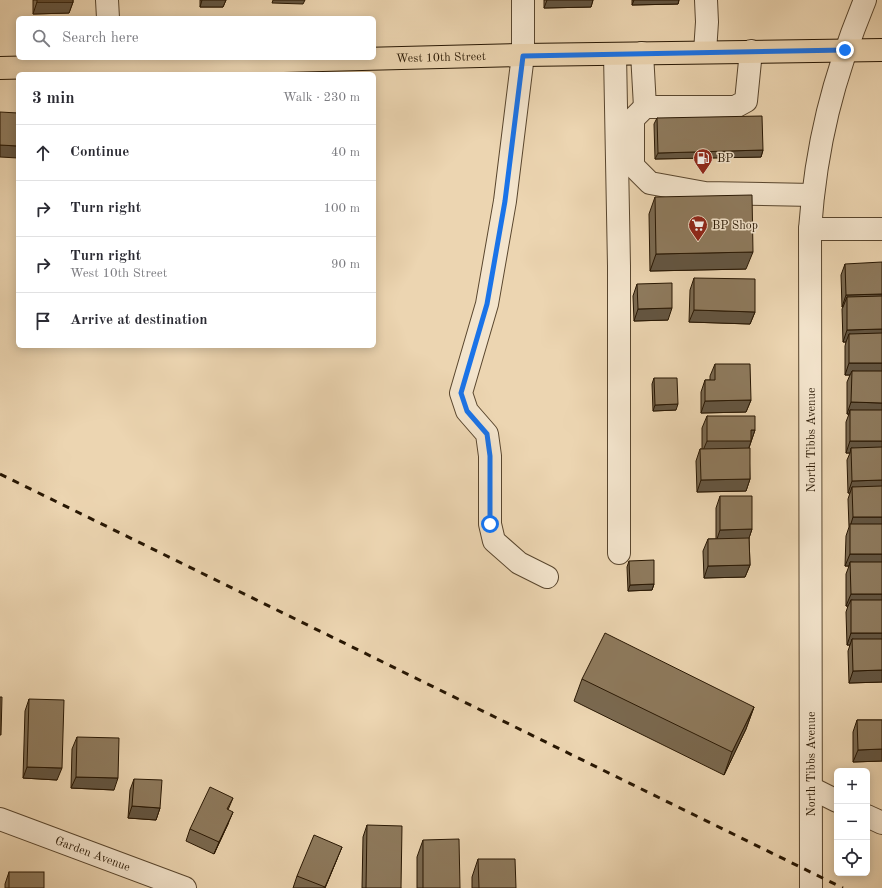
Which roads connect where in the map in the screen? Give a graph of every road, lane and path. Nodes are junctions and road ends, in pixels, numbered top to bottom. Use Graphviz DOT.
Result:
graph roads {
  1 [pos="108,0"];
  2 [pos="523,0"];
  3 [pos="706,0"];
  4 [pos="865,0"];
  5 [pos="108,16"];
  6 [pos="845,50"];
  7 [pos="882,50"];
  8 [pos="751,51"];
  9 [pos="705,52"];
  10 [pos="642,53"];
  11 [pos="615,54"];
  12 [pos="523,56"];
  13 [pos="376,58"];
  14 [pos="246,60"];
  15 [pos="108,62"];
  16 [pos="0,68"];
  17 [pos="645,107"];
  18 [pos="813,195"];
  19 [pos="882,229"];
  20 [pos="810,230"];
  21 [pos="619,552"];
  22 [pos="547,577"];
  23 [pos="811,788"];
  24 [pos="834,800"];
  25 [pos="870,817"];
  26 [pos="0,819"];
  27 [pos="882,823"];
  28 [pos="185,888"];
  29 [pos="811,888"];
  1 -- 5 [label="street"];
  2 -- 12 [label="street"];
  3 -- 9 [label="street"];
  4 -- 6 [label="street, North Tibbs Avenue"];
  6 -- 7 [label="main road, West 10th Street"];
  6 -- 8 [label="main road, West 10th Street"];
  6 -- 18 [label="street, North Tibbs Avenue"];
  8 -- 9 [label="main road, West 10th Street"];
  8 -- 17 [label="street"];
  9 -- 10 [label="main road, West 10th Street"];
  10 -- 11 [label="main road, West 10th Street"];
  10 -- 17 [label="street"];
  11 -- 12 [label="main road, West 10th Street"];
  11 -- 21 [label="street"];
  12 -- 13 [label="main road, West 10th Street"];
  12 -- 22 [label="street"];
  14 -- 15 [label="main road, West 10th Street"];
  15 -- 16 [label="main road, West 10th Street"];
  17 -- 18 [label="street"];
  18 -- 20 [label="street, North Tibbs Avenue"];
  19 -- 20 [label="street"];
  20 -- 23 [label="street, North Tibbs Avenue"];
  23 -- 24 [label="street"];
  23 -- 29 [label="street, North Tibbs Avenue"];
  25 -- 27 [label="street"];
  26 -- 28 [label="street, Garden Avenue"];
}
